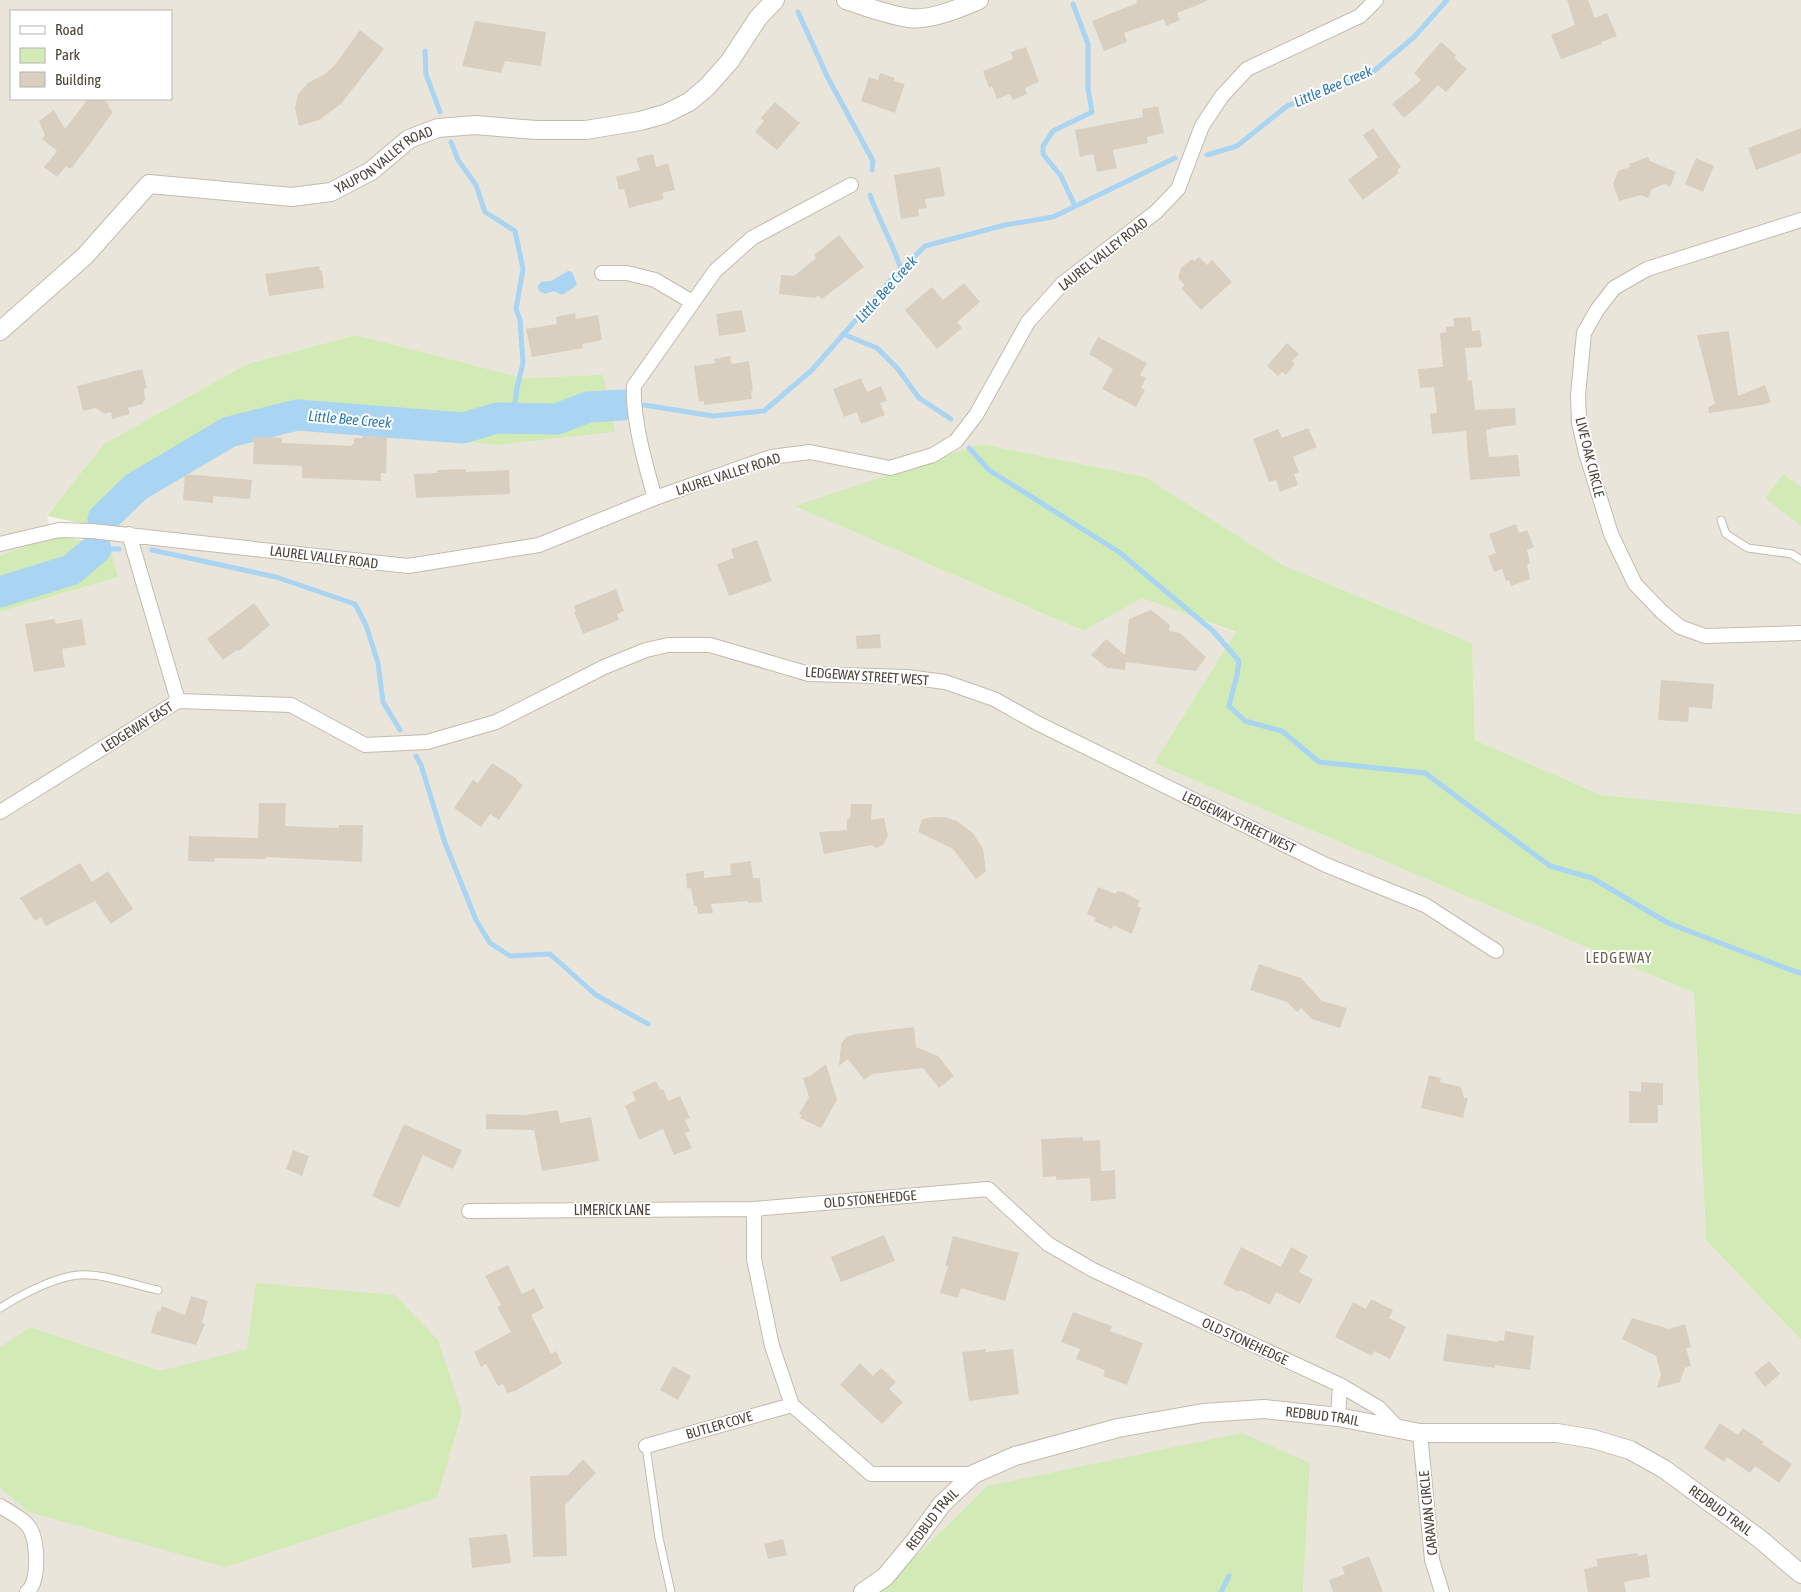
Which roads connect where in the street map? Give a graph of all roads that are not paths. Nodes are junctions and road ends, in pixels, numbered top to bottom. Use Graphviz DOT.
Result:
graph roads {
  1 [pos="775,0"];
  2 [pos="846,0"];
  3 [pos="979,0"];
  4 [pos="1376,0"];
  5 [pos="851,185"];
  6 [pos="1801,220"];
  7 [pos="602,273"];
  8 [pos="692,302"];
  9 [pos="0,331"];
  10 [pos="655,498"];
  11 [pos="1722,520"];
  12 [pos="129,534"];
  13 [pos="0,544"];
  14 [pos="1801,560"];
  15 [pos="1801,633"];
  16 [pos="178,701"];
  17 [pos="0,812"];
  18 [pos="1496,950"];
  19 [pos="754,1209"];
  20 [pos="469,1211"];
  21 [pos="158,1290"];
  22 [pos="0,1308"];
  23 [pos="1340,1386"];
  24 [pos="792,1405"];
  25 [pos="1338,1417"];
  26 [pos="1398,1430"];
  27 [pos="1420,1434"];
  28 [pos="646,1446"];
  29 [pos="974,1474"];
  30 [pos="0,1506"];
  31 [pos="1801,1574"];
  32 [pos="27,1592"];
  33 [pos="671,1592"];
  34 [pos="863,1592"];
  35 [pos="1442,1592"];
  1 -- 9 [label="street, YAUPON VALLEY ROAD"];
  2 -- 3 [label="street"];
  4 -- 10 [label="street, LAUREL VALLEY ROAD"];
  5 -- 8 [label="street"];
  6 -- 15 [label="street, LIVE OAK CIRCLE"];
  7 -- 8 [label="street"];
  8 -- 10 [label="street"];
  10 -- 12 [label="street, LAUREL VALLEY ROAD"];
  11 -- 14 [label="lane"];
  12 -- 13 [label="street, LAUREL VALLEY ROAD"];
  12 -- 16 [label="street, LEDGEWAY EAST"];
  16 -- 17 [label="street, LEDGEWAY EAST"];
  16 -- 18 [label="street, LEDGEWAY STREET WEST"];
  19 -- 20 [label="street, LIMERICK LANE"];
  19 -- 23 [label="street, OLD STONEHEDGE"];
  19 -- 24 [label="street"];
  21 -- 22 [label="lane"];
  23 -- 25 [label="street"];
  23 -- 26 [label="street, OLD STONEHEDGE"];
  24 -- 28 [label="street, BUTLER COVE"];
  24 -- 29 [label="street"];
  25 -- 26 [label="street, REDBUD TRAIL"];
  25 -- 29 [label="street, REDBUD TRAIL"];
  26 -- 27 [label="street, REDBUD TRAIL"];
  27 -- 31 [label="street, REDBUD TRAIL"];
  27 -- 35 [label="street, CARAVAN CIRCLE"];
  28 -- 33 [label="lane"];
  29 -- 34 [label="street, REDBUD TRAIL"];
  30 -- 32 [label="street"];
}
